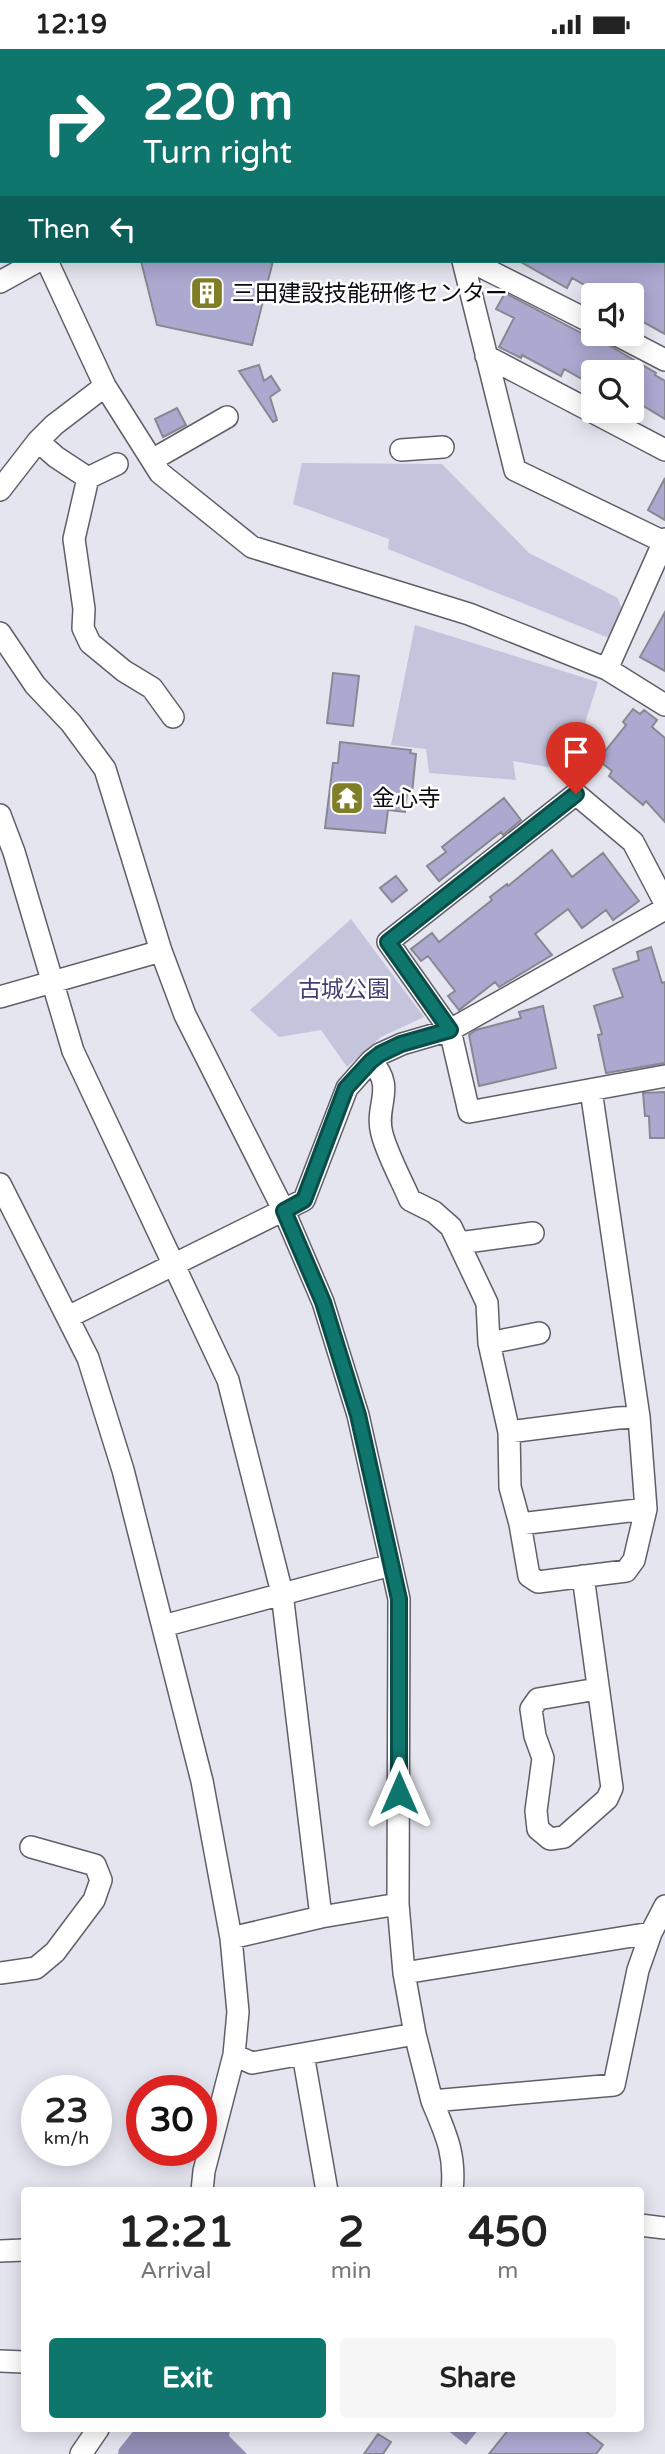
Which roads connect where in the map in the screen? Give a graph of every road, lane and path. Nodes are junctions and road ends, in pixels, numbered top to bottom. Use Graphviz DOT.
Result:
graph roads {
  1 [pos="34,263"];
  2 [pos="48,263"];
  3 [pos="463,263"];
  4 [pos="474,263"];
  5 [pos="0,282"];
  6 [pos="581,317"];
  7 [pos="638,346"];
  8 [pos="486,356"];
  9 [pos="665,360"];
  10 [pos="105,386"];
  11 [pos="227,418"];
  12 [pos="38,440"];
  13 [pos="443,447"];
  14 [pos="401,450"];
  15 [pos="665,450"];
  16 [pos="152,460"];
  17 [pos="117,464"];
  18 [pos="88,478"];
  19 [pos="0,490"];
  20 [pos="664,540"];
  21 [pos="0,633"];
  22 [pos="607,669"];
  23 [pos="665,705"];
  24 [pos="173,717"];
  25 [pos="0,814"];
  26 [pos="665,903"];
  27 [pos="665,909"];
  28 [pos="161,951"];
  29 [pos="51,981"];
  30 [pos="0,997"];
  31 [pos="450,1030"];
  32 [pos="371,1061"];
  33 [pos="665,1076"];
  34 [pos="591,1090"];
  35 [pos="0,1184"];
  36 [pos="284,1211"];
  37 [pos="533,1233"];
  38 [pos="459,1243"];
  39 [pos="173,1265"];
  40 [pos="68,1317"];
  41 [pos="539,1333"];
  42 [pos="489,1343"];
  43 [pos="639,1417"];
  44 [pos="509,1432"];
  45 [pos="646,1509"];
  46 [pos="520,1524"];
  47 [pos="391,1565"];
  48 [pos="583,1576"];
  49 [pos="282,1593"];
  50 [pos="163,1626"];
  51 [pos="597,1689"];
  52 [pos="31,1847"];
  53 [pos="398,1904"];
  54 [pos="665,1906"];
  55 [pos="321,1917"];
  56 [pos="651,1933"];
  57 [pos="231,1938"];
  58 [pos="404,1972"];
  59 [pos="0,1973"];
  60 [pos="415,2034"];
  61 [pos="303,2054"];
  62 [pos="234,2055"];
  63 [pos="432,2101"];
  64 [pos="202,2187"];
  65 [pos="326,2187"];
  66 [pos="452,2187"];
  67 [pos="644,2225"];
  68 [pos="665,2228"];
  69 [pos="21,2250"];
  70 [pos="0,2251"];
  71 [pos="0,2361"];
  72 [pos="21,2362"];
  73 [pos="97,2432"];
  74 [pos="80,2454"];
  1 -- 5 [label="street"];
  2 -- 10 [label="street"];
  3 -- 8 [label="street"];
  4 -- 6 [label="street"];
  7 -- 9 [label="street"];
  8 -- 15 [label="street"];
  8 -- 20 [label="street"];
  10 -- 12 [label="street"];
  10 -- 16 [label="street"];
  11 -- 16 [label="street"];
  12 -- 18 [label="street"];
  12 -- 19 [label="street"];
  13 -- 14 [label="street"];
  16 -- 22 [label="street"];
  17 -- 18 [label="street"];
  18 -- 24 [label="street"];
  20 -- 22 [label="street"];
  21 -- 28 [label="street"];
  22 -- 23 [label="street"];
  25 -- 29 [label="street"];
  26 -- 31 [label="street"];
  27 -- 31 [label="street"];
  28 -- 29 [label="street"];
  28 -- 36 [label="street"];
  29 -- 30 [label="street"];
  29 -- 39 [label="street"];
  31 -- 32 [label="street"];
  31 -- 34 [label="street"];
  32 -- 36 [label="street"];
  32 -- 38 [label="street"];
  33 -- 34 [label="street"];
  34 -- 43 [label="street"];
  35 -- 40 [label="street"];
  36 -- 39 [label="street"];
  36 -- 47 [label="street"];
  37 -- 38 [label="street"];
  38 -- 42 [label="street"];
  39 -- 40 [label="street"];
  39 -- 49 [label="street"];
  40 -- 50 [label="street"];
  41 -- 42 [label="street"];
  42 -- 44 [label="street"];
  43 -- 44 [label="street"];
  43 -- 45 [label="street"];
  44 -- 46 [label="street"];
  45 -- 46 [label="street"];
  45 -- 48 [label="street"];
  46 -- 48 [label="street"];
  47 -- 49 [label="street"];
  47 -- 53 [label="street"];
  48 -- 51 [label="street"];
  49 -- 50 [label="street"];
  49 -- 55 [label="street"];
  50 -- 57 [label="street"];
  51 -- 51 [label="street"];
  52 -- 59 [label="street"];
  53 -- 55 [label="street"];
  53 -- 58 [label="street"];
  54 -- 56 [label="street"];
  55 -- 57 [label="street"];
  56 -- 58 [label="street"];
  56 -- 63 [label="street"];
  57 -- 62 [label="street"];
  58 -- 60 [label="street"];
  60 -- 61 [label="street"];
  60 -- 63 [label="street"];
  61 -- 62 [label="street"];
  61 -- 65 [label="street"];
  62 -- 64 [label="street"];
  63 -- 66 [label="street"];
  67 -- 68 [label="street"];
  69 -- 70 [label="street"];
  71 -- 72 [label="street"];
  73 -- 74 [label="street"];
}
